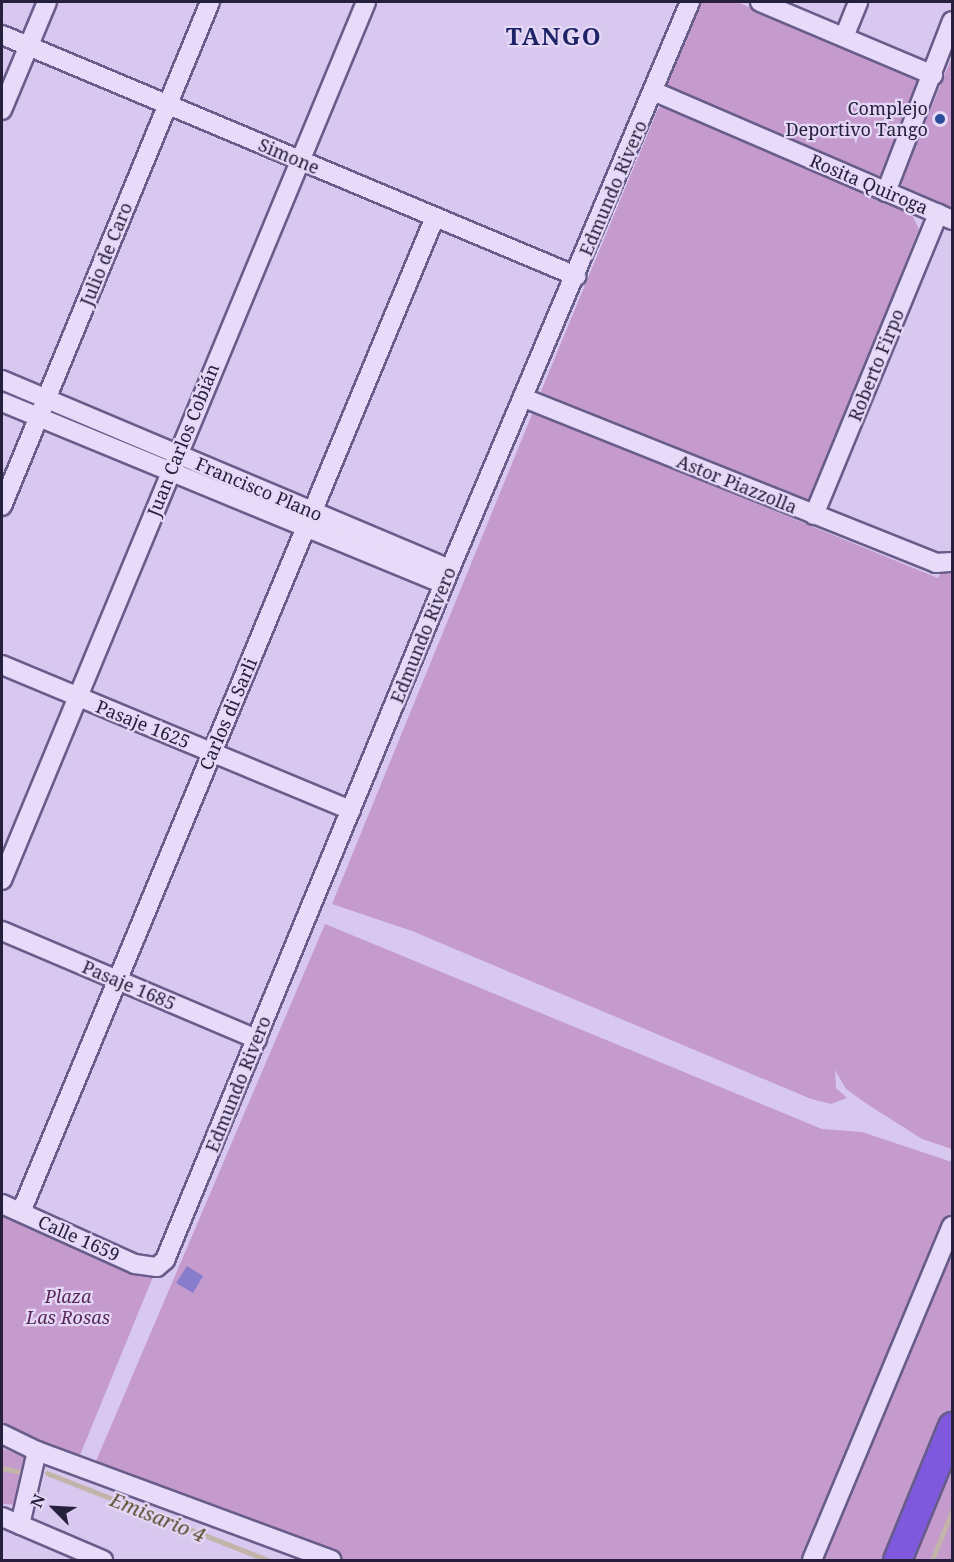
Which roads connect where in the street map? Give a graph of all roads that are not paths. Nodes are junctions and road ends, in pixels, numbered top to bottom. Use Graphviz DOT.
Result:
graph roads {
  1 [pos="47,2"];
  2 [pos="210,2"];
  3 [pos="366,2"];
  4 [pos="690,2"];
  5 [pos="760,2"];
  6 [pos="858,2"];
  7 [pos="952,21"];
  8 [pos="2,35"];
  9 [pos="844,37"];
  10 [pos="28,46"];
  11 [pos="933,75"];
  12 [pos="653,92"];
  13 [pos="168,105"];
  14 [pos="2,110"];
  15 [pos="299,160"];
  16 [pos="886,192"];
  17 [pos="435,217"];
  18 [pos="945,217"];
  19 [pos="576,276"];
  20 [pos="2,380"];
  21 [pos="524,398"];
  22 [pos="46,399"];
  23 [pos="2,402"];
  24 [pos="39,417"];
  25 [pos="177,454"];
  26 [pos="170,471"];
  27 [pos="2,506"];
  28 [pos="814,515"];
  29 [pos="309,519"];
  30 [pos="952,562"];
  31 [pos="447,577"];
  32 [pos="2,666"];
  33 [pos="77,697"];
  34 [pos="212,752"];
  35 [pos="351,810"];
  36 [pos="2,880"];
  37 [pos="2,932"];
  38 [pos="118,980"];
  39 [pos="257,1039"];
  40 [pos="2,1204"];
  41 [pos="21,1212"];
  42 [pos="952,1226"];
  43 [pos="157,1267"];
  44 [pos="952,1426"];
  45 [pos="2,1434"];
  46 [pos="37,1450"];
  47 [pos="2,1517"];
  48 [pos="20,1524"];
  49 [pos="103,1560"];
  50 [pos="332,1560"];
  51 [pos="812,1560"];
  52 [pos="897,1560"];
  1 -- 10 [label="street"];
  2 -- 13 [label="street, Julio de Caro"];
  3 -- 15 [label="street, Juan Carlos Cobián"];
  4 -- 12 [label="street, Edmundo Rivero"];
  5 -- 9 [label="street"];
  6 -- 9 [label="street"];
  7 -- 11 [label="street"];
  8 -- 10 [label="street, Simone"];
  9 -- 11 [label="street"];
  10 -- 13 [label="street, Simone"];
  10 -- 14 [label="street"];
  11 -- 16 [label="street"];
  12 -- 16 [label="street, Rosita Quiroga"];
  12 -- 19 [label="street, Edmundo Rivero"];
  13 -- 15 [label="street, Simone"];
  13 -- 22 [label="street, Julio de Caro"];
  15 -- 17 [label="street, Simone"];
  15 -- 25 [label="street, Juan Carlos Cobián"];
  16 -- 18 [label="street, Rosita Quiroga"];
  17 -- 19 [label="street, Simone"];
  17 -- 29 [label="street, Carlos di Sarli"];
  18 -- 28 [label="street, Roberto Firpo"];
  19 -- 21 [label="street, Edmundo Rivero"];
  20 -- 22 [label="street, Francisco Plano"];
  21 -- 28 [label="street, Astor Piazzolla"];
  21 -- 31 [label="street, Edmundo Rivero"];
  22 -- 24 [label="street, Julio de Caro"];
  22 -- 25 [label="street, Francisco Plano"];
  23 -- 24 [label="street, Francisco Plano"];
  24 -- 26 [label="street, Francisco Plano"];
  24 -- 27 [label="street, Julio de Caro"];
  25 -- 26 [label="street, Juan Carlos Cobián"];
  25 -- 29 [label="street, Francisco Plano"];
  26 -- 29 [label="street, Francisco Plano"];
  26 -- 33 [label="street, Juan Carlos Cobián"];
  28 -- 30 [label="street, Astor Piazzolla"];
  29 -- 31 [label="street, Francisco Plano"];
  29 -- 34 [label="street, Carlos di Sarli"];
  31 -- 35 [label="street, Edmundo Rivero"];
  32 -- 33 [label="street, Pasaje 1625"];
  33 -- 34 [label="street, Pasaje 1625"];
  33 -- 36 [label="street, Juan Carlos Cobián"];
  34 -- 35 [label="street, Pasaje 1625"];
  34 -- 38 [label="street, Carlos di Sarli"];
  35 -- 39 [label="street, Edmundo Rivero"];
  37 -- 38 [label="street, Pasaje 1685"];
  38 -- 39 [label="street, Pasaje 1685"];
  38 -- 41 [label="street, Carlos di Sarli"];
  39 -- 43 [label="street, Edmundo Rivero"];
  40 -- 41 [label="street, Calle 1659"];
  41 -- 43 [label="street, Calle 1659"];
  42 -- 51 [label="street"];
  44 -- 52 [label="highway"];
  45 -- 46 [label="street"];
  46 -- 48 [label="street"];
  46 -- 50 [label="street"];
  47 -- 48 [label="street"];
  48 -- 49 [label="street"];
}
